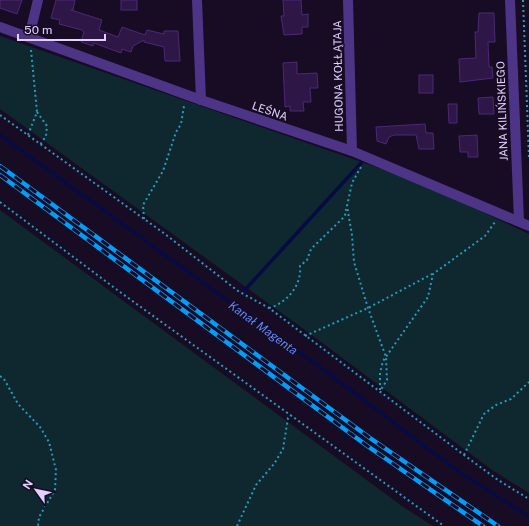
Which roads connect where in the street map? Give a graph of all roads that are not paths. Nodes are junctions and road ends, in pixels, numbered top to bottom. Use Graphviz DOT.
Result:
graph roads {
  1 [pos="38,0"];
  2 [pos="197,0"];
  3 [pos="348,0"];
  4 [pos="510,0"];
  5 [pos="0,27"];
  6 [pos="29,37"];
  7 [pos="201,100"];
  8 [pos="352,151"];
  9 [pos="519,221"];
  10 [pos="529,226"];
  1 -- 6 [label="street"];
  2 -- 7 [label="street"];
  3 -- 8 [label="street, HUGONA KOŁŁĄTAJA"];
  4 -- 9 [label="street, JANA KILIŃSKIEGO"];
  5 -- 6 [label="street, LEŚNA"];
  6 -- 7 [label="street, LEŚNA"];
  7 -- 8 [label="street, LEŚNA"];
  8 -- 9 [label="street, LEŚNA"];
  9 -- 10 [label="street, LEŚNA"];
}
